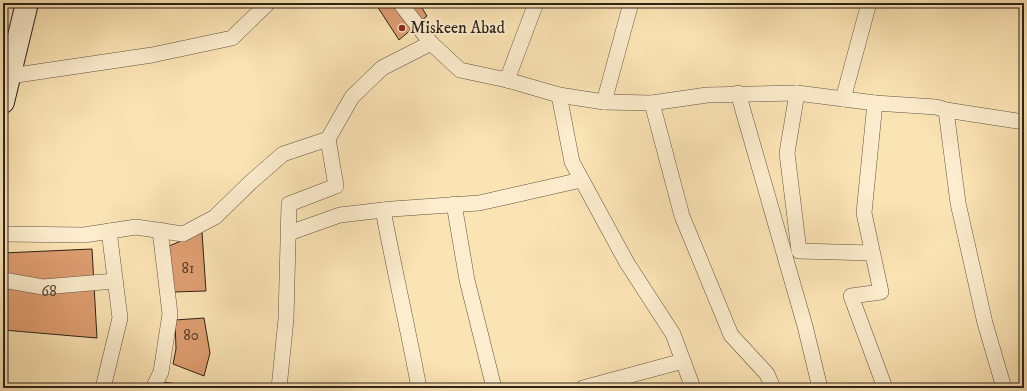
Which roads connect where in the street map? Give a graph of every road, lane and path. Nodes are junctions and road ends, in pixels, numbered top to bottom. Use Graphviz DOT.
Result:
graph roads {
  1 [pos="27,3"];
  2 [pos="268,3"];
  3 [pos="400,3"];
  4 [pos="536,3"];
  5 [pos="631,3"];
  6 [pos="869,3"];
  7 [pos="431,43"];
  8 [pos="9,52"];
  9 [pos="10,76"];
  10 [pos="507,80"];
  11 [pos="738,93"];
  12 [pos="797,93"];
  13 [pos="559,95"];
  14 [pos="843,99"];
  15 [pos="3,102"];
  16 [pos="604,102"];
  17 [pos="875,103"];
  18 [pos="652,104"];
  19 [pos="946,110"];
  20 [pos="1024,122"];
  21 [pos="328,138"];
  22 [pos="581,180"];
  23 [pos="454,204"];
  24 [pos="383,210"];
  25 [pos="160,230"];
  26 [pos="109,232"];
  27 [pos="289,233"];
  28 [pos="3,234"];
  29 [pos="872,253"];
  30 [pos="3,280"];
  31 [pos="115,281"];
  32 [pos="683,361"];
  33 [pos="103,388"];
  34 [pos="153,388"];
  35 [pos="279,388"];
  36 [pos="419,388"];
  37 [pos="494,388"];
  38 [pos="583,388"];
  39 [pos="693,388"];
  40 [pos="773,388"];
  41 [pos="820,388"];
  42 [pos="885,388"];
  43 [pos="1004,388"];
  1 -- 8 [label="main road"];
  2 -- 9 [label="street"];
  3 -- 7 [label="street"];
  4 -- 10 [label="street"];
  5 -- 16 [label="street"];
  6 -- 14 [label="street"];
  7 -- 10 [label="street"];
  7 -- 21 [label="street"];
  8 -- 9 [label="main road"];
  9 -- 15 [label="main road"];
  10 -- 13 [label="street"];
  11 -- 12 [label="street"];
  11 -- 18 [label="street"];
  11 -- 41 [label="street"];
  12 -- 14 [label="street"];
  12 -- 29 [label="street"];
  13 -- 16 [label="street"];
  13 -- 22 [label="street"];
  14 -- 17 [label="street"];
  16 -- 18 [label="street"];
  17 -- 19 [label="street"];
  17 -- 29 [label="street"];
  18 -- 40 [label="street"];
  19 -- 20 [label="street"];
  19 -- 43 [label="street"];
  21 -- 25 [label="street"];
  21 -- 27 [label="street"];
  22 -- 23 [label="street"];
  22 -- 32 [label="street"];
  23 -- 24 [label="street"];
  23 -- 37 [label="street"];
  24 -- 27 [label="street"];
  24 -- 36 [label="street"];
  25 -- 26 [label="street"];
  25 -- 34 [label="street"];
  26 -- 28 [label="street"];
  26 -- 31 [label="street"];
  27 -- 35 [label="street"];
  29 -- 42 [label="street"];
  30 -- 31 [label="street"];
  31 -- 33 [label="street"];
  32 -- 38 [label="street"];
  32 -- 39 [label="street"];
}
